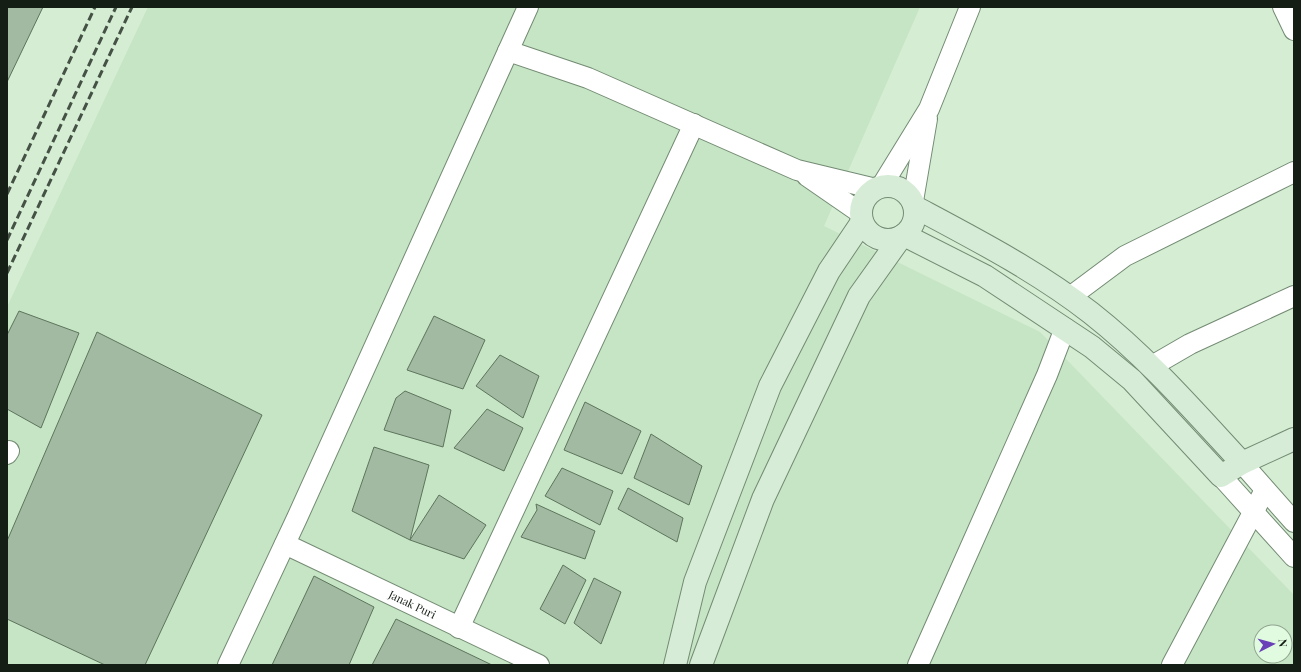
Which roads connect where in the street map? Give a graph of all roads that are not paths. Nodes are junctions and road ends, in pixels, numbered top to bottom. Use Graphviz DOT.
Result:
graph roads {
  1 [pos="528,7"];
  2 [pos="970,7"];
  3 [pos="1283,7"];
  4 [pos="1294,30"];
  5 [pos="508,51"];
  6 [pos="929,109"];
  7 [pos="694,124"];
  8 [pos="797,170"];
  9 [pos="1294,172"];
  10 [pos="878,188"];
  11 [pos="914,204"];
  12 [pos="862,218"];
  13 [pos="902,236"];
  14 [pos="1294,296"];
  15 [pos="1070,297"];
  16 [pos="1065,328"];
  17 [pos="1152,366"];
  18 [pos="1294,440"];
  19 [pos="1242,463"];
  20 [pos="1221,476"];
  21 [pos="1265,490"];
  22 [pos="1254,512"];
  23 [pos="1294,522"];
  24 [pos="285,544"];
  25 [pos="1294,557"];
  26 [pos="459,628"];
  27 [pos="228,665"];
  28 [pos="539,665"];
  29 [pos="675,665"];
  30 [pos="701,665"];
  31 [pos="918,665"];
  32 [pos="1172,665"];
  1 -- 5 [label="street"];
  2 -- 6 [label="street"];
  3 -- 4 [label="street"];
  5 -- 7 [label="street"];
  5 -- 24 [label="street"];
  6 -- 10 [label="street"];
  6 -- 11 [label="street"];
  7 -- 8 [label="street"];
  7 -- 26 [label="street"];
  8 -- 10 [label="street"];
  8 -- 12 [label="street"];
  9 -- 15 [label="street"];
  10 -- 11 [label="street"];
  10 -- 12 [label="street"];
  11 -- 13 [label="street"];
  11 -- 15 [label="street"];
  12 -- 13 [label="street"];
  12 -- 29 [label="street"];
  13 -- 16 [label="street"];
  13 -- 30 [label="street"];
  14 -- 17 [label="street"];
  15 -- 17 [label="street"];
  16 -- 20 [label="street"];
  16 -- 31 [label="street"];
  17 -- 19 [label="street"];
  18 -- 19 [label="street"];
  19 -- 20 [label="street"];
  19 -- 21 [label="street"];
  20 -- 22 [label="street"];
  21 -- 22 [label="street"];
  21 -- 23 [label="street"];
  22 -- 25 [label="street"];
  22 -- 32 [label="street"];
  24 -- 26 [label="street, Janak Puri"];
  24 -- 27 [label="street"];
  26 -- 28 [label="street, Janak Puri"];
}
